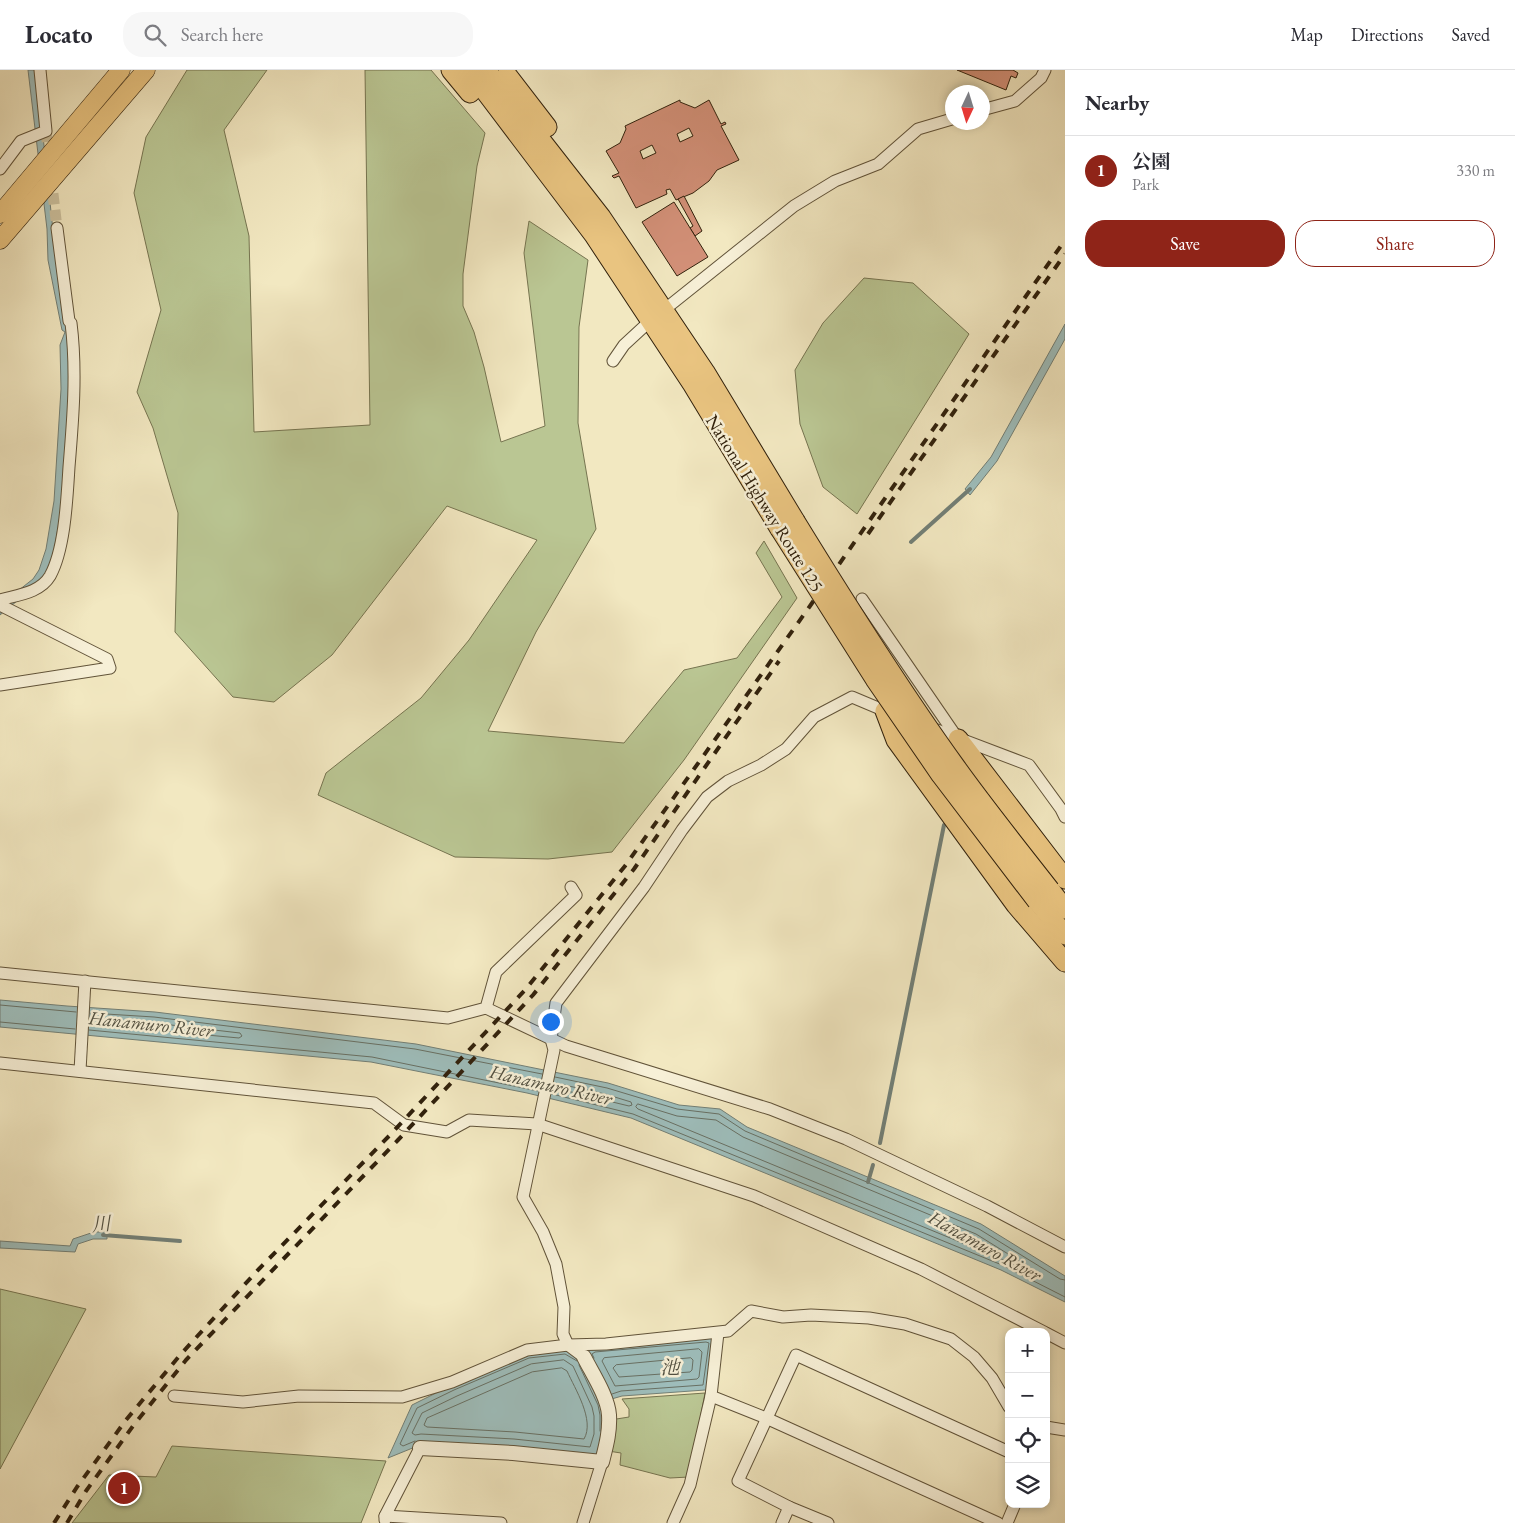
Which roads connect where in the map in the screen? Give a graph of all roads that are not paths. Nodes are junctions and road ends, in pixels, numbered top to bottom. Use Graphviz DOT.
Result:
graph roads {
  1 [pos="40,70"];
  2 [pos="121,70"];
  3 [pos="146,70"];
  4 [pos="451,70"];
  5 [pos="467,70"];
  6 [pos="486,70"];
  7 [pos="502,70"];
  8 [pos="1045,70"];
  9 [pos="990,108"];
  10 [pos="945,121"];
  11 [pos="0,169"];
  12 [pos="0,214"];
  13 [pos="602,218"];
  14 [pos="57,228"];
  15 [pos="594,235"];
  16 [pos="0,240"];
  17 [pos="657,315"];
  18 [pos="613,361"];
  19 [pos="0,600"];
  20 [pos="862,600"];
  21 [pos="0,605"];
  22 [pos="854,659"];
  23 [pos="0,686"];
  24 [pos="885,711"];
  25 [pos="958,739"];
  26 [pos="1065,817"];
  27 [pos="571,887"];
  28 [pos="1050,890"];
  29 [pos="1065,909"];
  30 [pos="1065,935"];
  31 [pos="1065,962"];
  32 [pos="0,973"];
  33 [pos="85,981"];
  34 [pos="486,1008"];
  35 [pos="553,1045"];
  36 [pos="0,1063"];
  37 [pos="80,1071"];
  38 [pos="539,1121"];
  39 [pos="1065,1247"];
  40 [pos="1037,1328"];
  41 [pos="718,1332"];
  42 [pos="1050,1334"];
  43 [pos="1065,1342"];
  44 [pos="568,1345"];
  45 [pos="584,1357"];
  46 [pos="174,1396"];
  47 [pos="710,1396"];
  48 [pos="1005,1400"];
  49 [pos="766,1418"];
  50 [pos="1050,1428"];
  51 [pos="1065,1430"];
  52 [pos="420,1448"];
  53 [pos="1005,1450"];
  54 [pos="602,1462"];
  55 [pos="789,1507"];
  56 [pos="1013,1508"];
  57 [pos="385,1519"];
  58 [pos="501,1523"];
  59 [pos="583,1523"];
  60 [pos="674,1523"];
  61 [pos="782,1523"];
  62 [pos="828,1523"];
  63 [pos="998,1523"];
  64 [pos="1007,1523"];
  1 -- 11 [label="street"];
  2 -- 12 [label="main road"];
  3 -- 16 [label="main road"];
  4 -- 15 [label="highway"];
  5 -- 15 [label="highway, National Highway Route 125"];
  6 -- 13 [label="highway, National Highway Route 125"];
  7 -- 13 [label="highway"];
  8 -- 9 [label="street"];
  10 -- 17 [label="street"];
  13 -- 17 [label="highway, National Highway Route 125"];
  14 -- 19 [label="street"];
  15 -- 17 [label="highway, National Highway Route 125"];
  17 -- 18 [label="street"];
  17 -- 28 [label="highway, National Highway Route 125, bridge"];
  20 -- 25 [label="street"];
  21 -- 23 [label="street"];
  22 -- 24 [label="street"];
  24 -- 25 [label="street"];
  24 -- 31 [label="highway"];
  24 -- 35 [label="street"];
  25 -- 26 [label="street"];
  25 -- 28 [label="highway"];
  27 -- 34 [label="street"];
  28 -- 29 [label="highway, National Highway Route 125"];
  28 -- 30 [label="highway, National Highway Route 125"];
  32 -- 33 [label="street"];
  33 -- 34 [label="street"];
  33 -- 37 [label="street"];
  34 -- 35 [label="street"];
  35 -- 38 [label="street"];
  35 -- 39 [label="street"];
  36 -- 37 [label="street"];
  37 -- 38 [label="street"];
  38 -- 40 [label="street"];
  38 -- 44 [label="street"];
  41 -- 44 [label="street"];
  41 -- 47 [label="street"];
  41 -- 48 [label="street"];
  42 -- 43 [label="street"];
  44 -- 45 [label="street"];
  44 -- 46 [label="street"];
  45 -- 54 [label="street"];
  47 -- 49 [label="street"];
  47 -- 60 [label="street"];
  49 -- 53 [label="street"];
  49 -- 55 [label="street"];
  49 -- 63 [label="street"];
  50 -- 51 [label="street"];
  52 -- 54 [label="street"];
  52 -- 57 [label="street"];
  54 -- 59 [label="street"];
  55 -- 61 [label="street"];
  55 -- 62 [label="street"];
  56 -- 64 [label="street"];
  57 -- 58 [label="street"];
}
